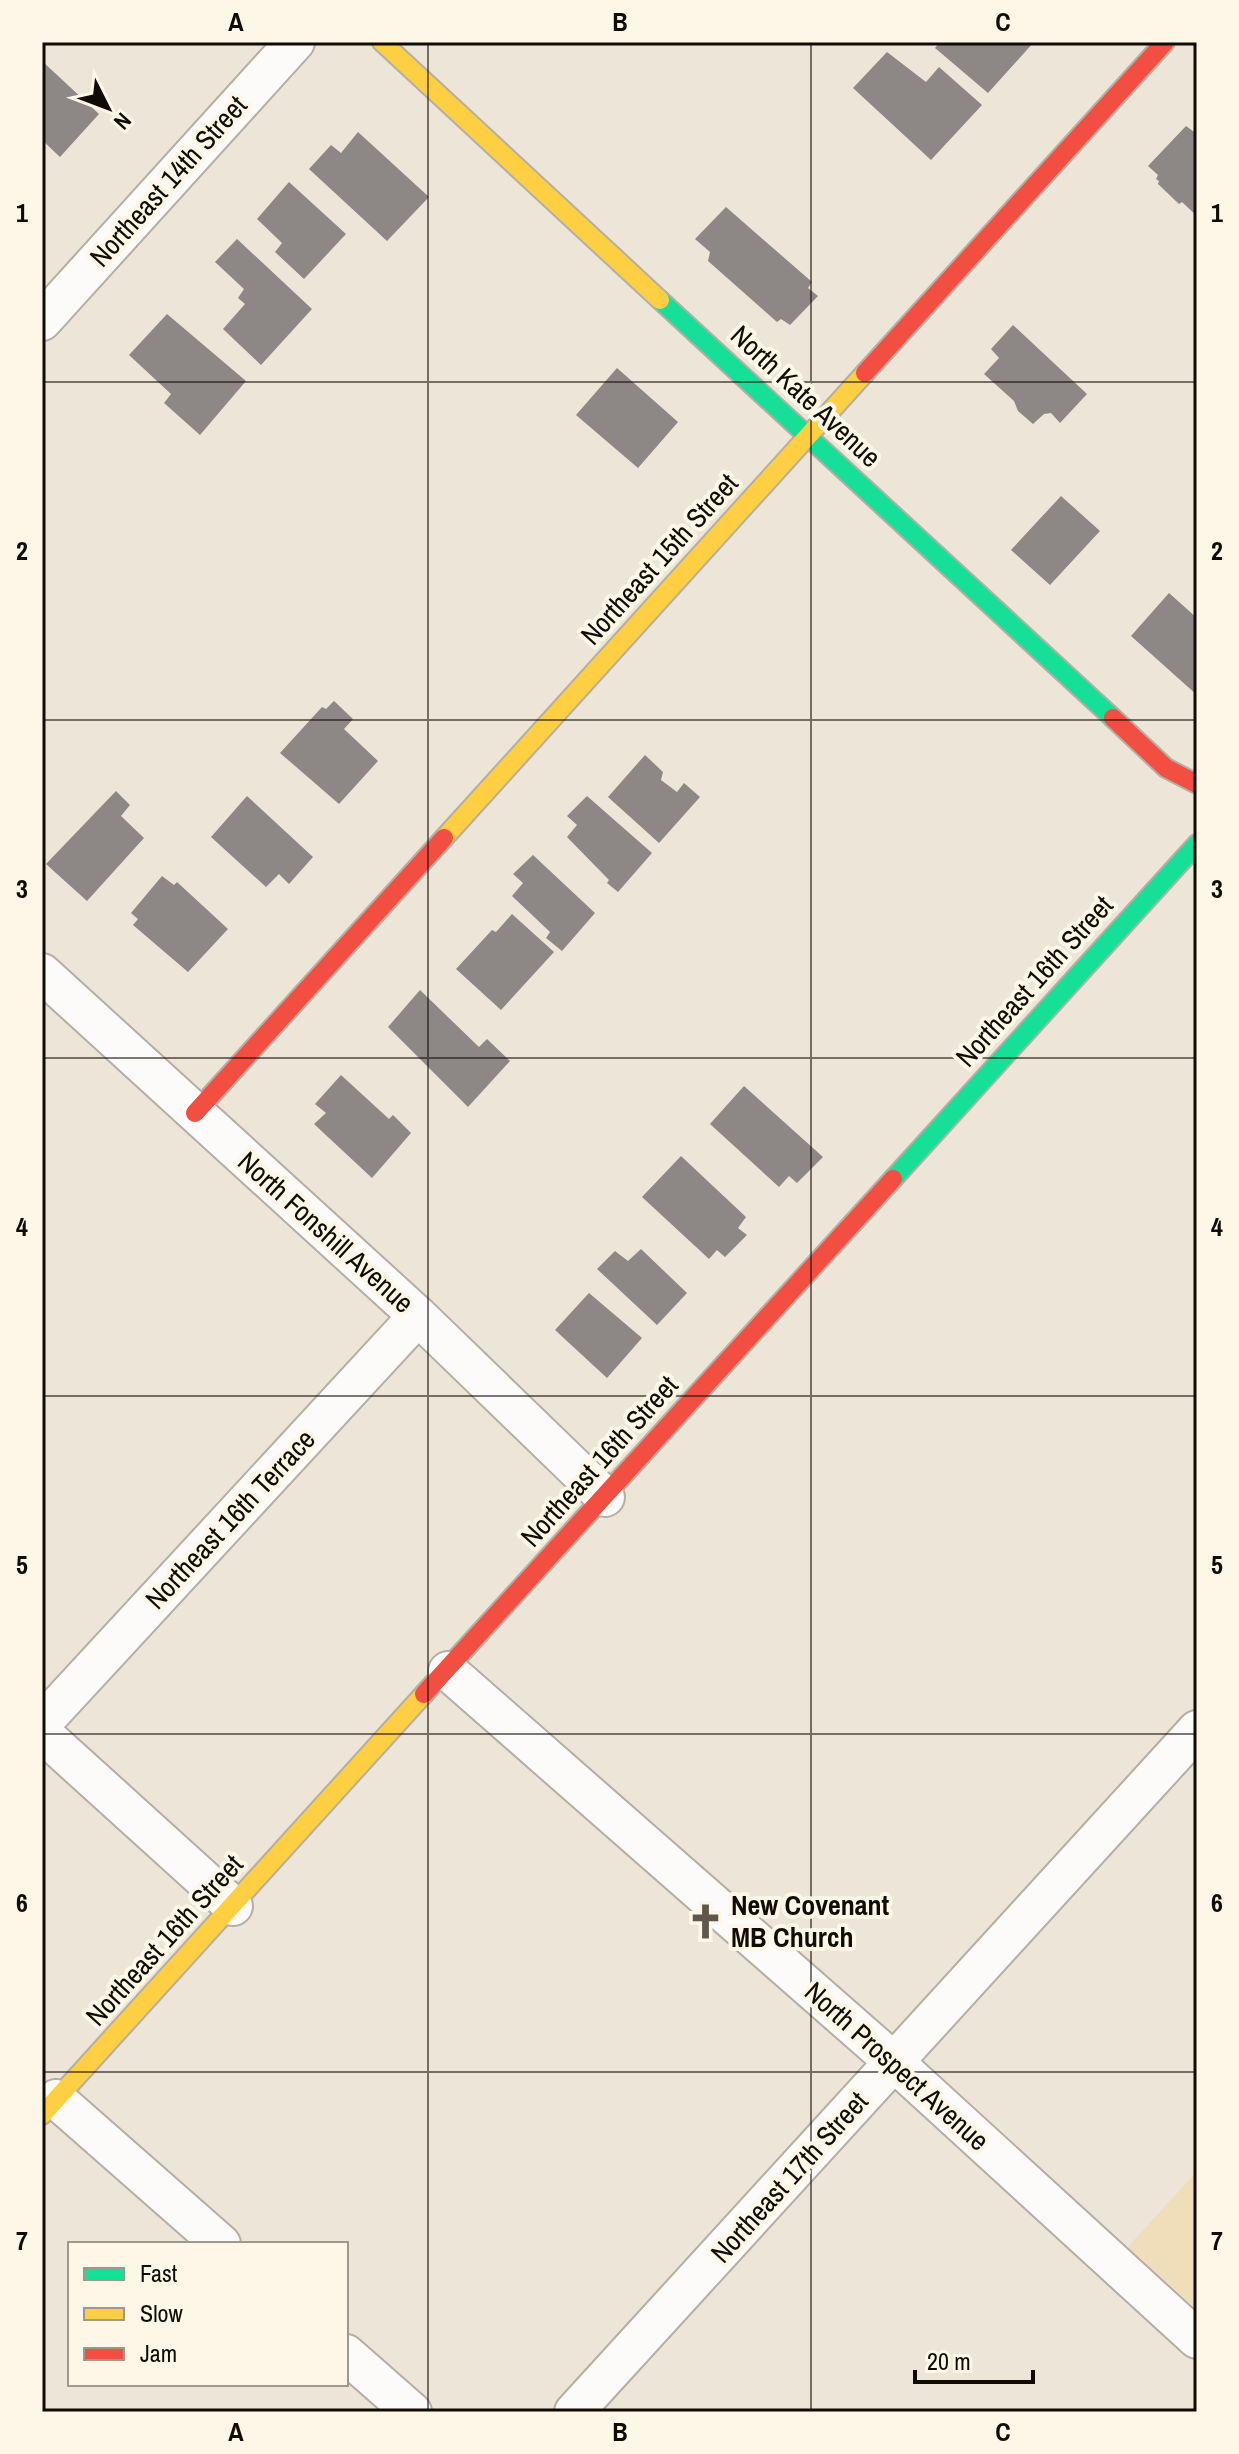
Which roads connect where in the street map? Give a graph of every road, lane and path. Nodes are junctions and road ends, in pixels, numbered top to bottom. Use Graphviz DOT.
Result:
graph roads {
  1 [pos="295,42"];
  2 [pos="382,42"];
  3 [pos="1165,42"];
  4 [pos="42,321"];
  5 [pos="809,436"];
  6 [pos="1197,784"];
  7 [pos="1197,844"];
  8 [pos="42,973"];
  9 [pos="195,1113"];
  10 [pos="418,1316"];
  11 [pos="605,1497"];
  12 [pos="448,1671"];
  13 [pos="42,1723"];
  14 [pos="1197,1730"];
  15 [pos="42,1733"];
  16 [pos="233,1906"];
  17 [pos="894,2062"];
  18 [pos="49,2107"];
  19 [pos="218,2242"];
  20 [pos="1197,2339"];
  21 [pos="348,2356"];
  22 [pos="412,2412"];
  23 [pos="574,2412"];
  1 -- 4 [label="street, Northeast 14th Street"];
  2 -- 5 [label="street, North Kate Avenue"];
  3 -- 5 [label="street, Northeast 15th Street"];
  5 -- 6 [label="street, North Kate Avenue"];
  5 -- 9 [label="street, Northeast 15th Street"];
  7 -- 11 [label="street, Northeast 16th Street"];
  8 -- 9 [label="street, North Fonshill Avenue"];
  9 -- 10 [label="street, North Fonshill Avenue"];
  10 -- 11 [label="street, North Fonshill Avenue"];
  10 -- 13 [label="street, Northeast 16th Terrace"];
  11 -- 12 [label="street, Northeast 16th Street"];
  12 -- 16 [label="street, Northeast 16th Street"];
  12 -- 17 [label="street, North Prospect Avenue"];
  14 -- 17 [label="street, Northeast 17th Street"];
  15 -- 16 [label="street"];
  16 -- 18 [label="street, Northeast 16th Street"];
  17 -- 20 [label="street, North Prospect Avenue"];
  17 -- 23 [label="street, Northeast 17th Street"];
  18 -- 19 [label="street"];
  21 -- 22 [label="street"];
}
